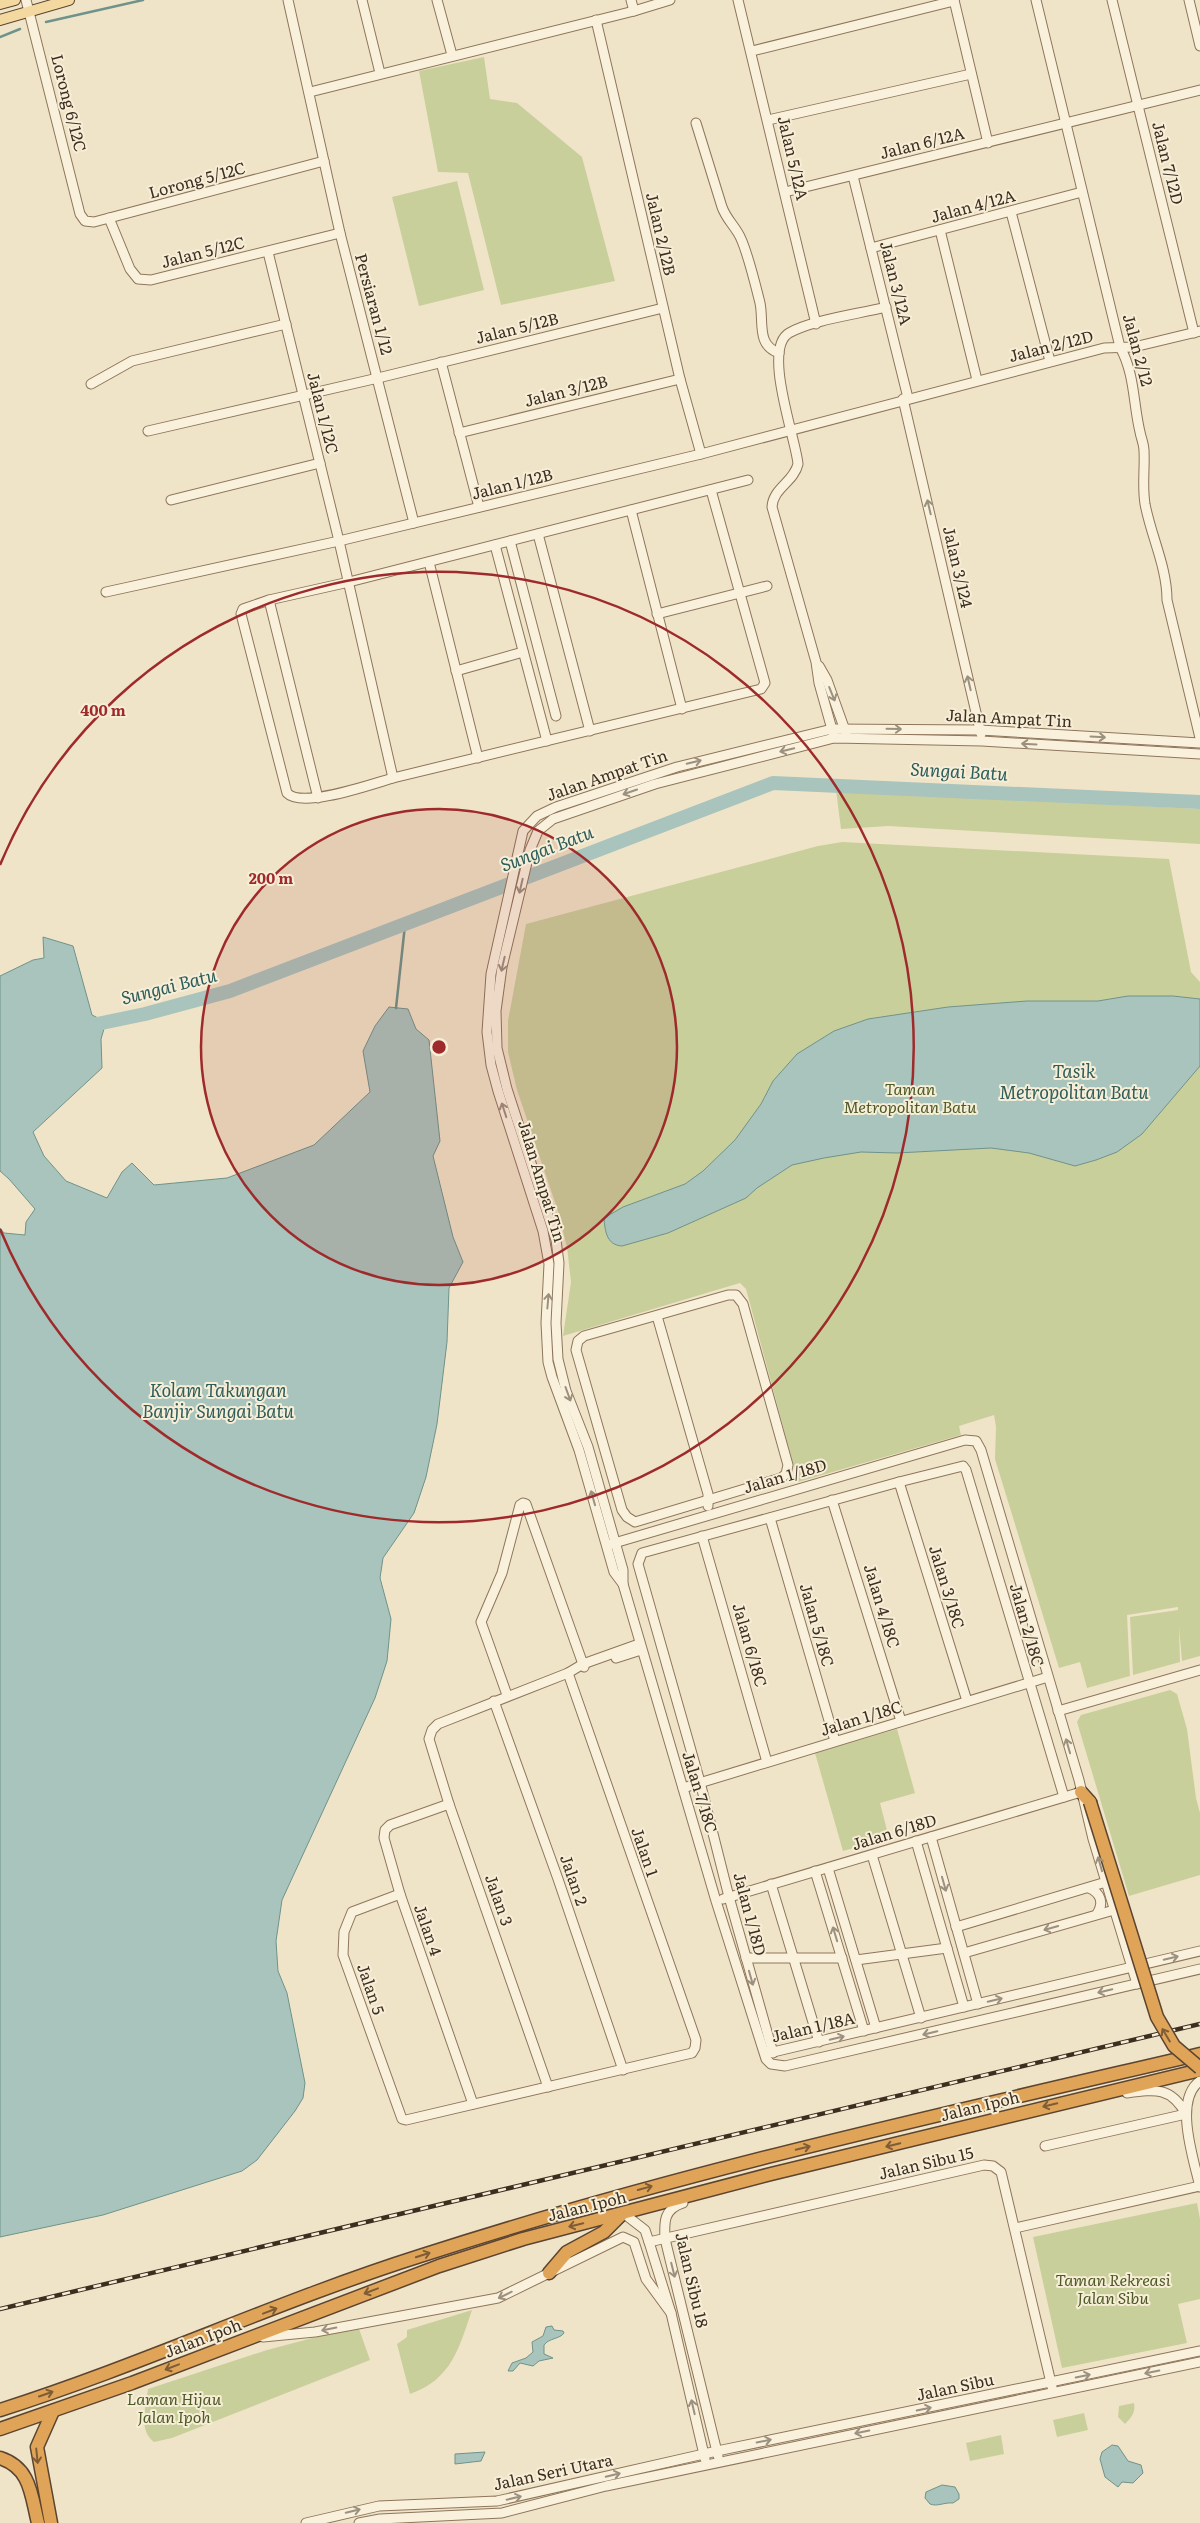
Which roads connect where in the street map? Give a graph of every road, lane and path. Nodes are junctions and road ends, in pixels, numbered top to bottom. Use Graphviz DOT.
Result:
graph roads {
  1 [pos="15,0"];
  2 [pos="26,0"];
  3 [pos="69,0"];
  4 [pos="288,0"];
  5 [pos="362,0"];
  6 [pos="436,0"];
  7 [pos="631,0"];
  8 [pos="670,0"];
  9 [pos="738,0"];
  10 [pos="1036,0"];
  11 [pos="1112,0"];
  12 [pos="1189,0"];
  13 [pos="954,1"];
  14 [pos="0,4"];
  15 [pos="634,11"];
  16 [pos="29,12"];
  17 [pos="0,20"];
  18 [pos="596,20"];
  19 [pos="1200,46"];
  20 [pos="752,51"];
  21 [pos="452,55"];
  22 [pos="380,73"];
  23 [pos="971,74"];
  24 [pos="1200,90"];
  25 [pos="310,92"];
  26 [pos="1138,106"];
  27 [pos="768,120"];
  28 [pos="696,122"];
  29 [pos="1066,123"];
  30 [pos="988,143"];
  31 [pos="324,161"];
  32 [pos="853,176"];
  33 [pos="785,192"];
  34 [pos="1082,192"];
  35 [pos="1011,212"];
  36 [pos="80,214"];
  37 [pos="109,218"];
  38 [pos="940,230"];
  39 [pos="340,234"];
  40 [pos="871,248"];
  41 [pos="268,252"];
  42 [pos="663,308"];
  43 [pos="886,308"];
  44 [pos="286,324"];
  45 [pos="816,324"];
  46 [pos="1197,332"];
  47 [pos="1120,347"];
  48 [pos="779,353"];
  49 [pos="1050,361"];
  50 [pos="441,362"];
  51 [pos="378,378"];
  52 [pos="680,379"];
  53 [pos="977,380"];
  54 [pos="91,384"];
  55 [pos="303,396"];
  56 [pos="907,398"];
  57 [pos="791,430"];
  58 [pos="148,431"];
  59 [pos="459,433"];
  60 [pos="701,454"];
  61 [pos="320,463"];
  62 [pos="748,480"];
  63 [pos="711,490"];
  64 [pos="170,500"];
  65 [pos="479,507"];
  66 [pos="631,510"];
  67 [pos="414,523"];
  68 [pos="538,534"];
  69 [pos="339,541"];
  70 [pos="510,541"];
  71 [pos="495,545"];
  72 [pos="429,562"];
  73 [pos="349,582"];
  74 [pos="766,586"];
  75 [pos="106,592"];
  76 [pos="739,593"];
  77 [pos="269,600"];
  78 [pos="657,614"];
  79 [pos="534,634"];
  80 [pos="519,638"];
  81 [pos="523,652"];
  82 [pos="816,662"];
  83 [pos="456,671"];
  84 [pos="682,709"];
  85 [pos="556,716"];
  86 [pos="845,728"];
  87 [pos="832,729"];
  88 [pos="980,730"];
  89 [pos="590,731"];
  90 [pos="834,738"];
  91 [pos="848,738"];
  92 [pos="1200,738"];
  93 [pos="546,741"];
  94 [pos="982,742"];
  95 [pos="1200,743"];
  96 [pos="1200,754"];
  97 [pos="478,758"];
  98 [pos="393,778"];
  99 [pos="318,798"];
  100 [pos="491,1012"];
  101 [pos="657,1316"];
  102 [pos="899,1482"];
  103 [pos="709,1498"];
  104 [pos="832,1500"];
  105 [pos="713,1513"];
  106 [pos="770,1518"];
  107 [pos="702,1536"];
  108 [pos="611,1544"];
  109 [pos="623,1584"];
  110 [pos="640,1647"];
  111 [pos="581,1667"];
  112 [pos="1200,1670"];
  113 [pos="568,1673"];
  114 [pos="1048,1677"];
  115 [pos="1029,1683"];
  116 [pos="507,1696"];
  117 [pos="494,1701"];
  118 [pos="967,1701"];
  119 [pos="1058,1711"];
  120 [pos="901,1721"];
  121 [pos="835,1741"];
  122 [pos="767,1762"];
  123 [pos="700,1782"];
  124 [pos="683,1788"];
  125 [pos="1085,1797"];
  126 [pos="1064,1798"];
  127 [pos="449,1804"];
  128 [pos="931,1837"];
  129 [pos="916,1841"];
  130 [pos="872,1854"];
  131 [pos="828,1868"];
  132 [pos="815,1871"];
  133 [pos="1106,1882"];
  134 [pos="771,1884"];
  135 [pos="1089,1888"];
  136 [pos="400,1894"];
  137 [pos="729,1897"];
  138 [pos="716,1901"];
  139 [pos="1114,1910"];
  140 [pos="1097,1914"];
  141 [pos="956,1927"];
  142 [pos="947,1948"];
  143 [pos="1200,1952"];
  144 [pos="964,1953"];
  145 [pos="901,1954"];
  146 [pos="746,1958"];
  147 [pos="794,1958"];
  148 [pos="842,1958"];
  149 [pos="856,1960"];
  150 [pos="1132,1967"];
  151 [pos="1200,1969"];
  152 [pos="1137,1984"];
  153 [pos="978,2004"];
  154 [pos="964,2007"];
  155 [pos="921,2018"];
  156 [pos="876,2028"];
  157 [pos="864,2031"];
  158 [pos="820,2042"];
  159 [pos="762,2050"];
  160 [pos="773,2053"];
  161 [pos="1200,2054"];
  162 [pos="1200,2069"];
  163 [pos="623,2070"];
  164 [pos="1200,2081"];
  165 [pos="548,2087"];
  166 [pos="1072,2100"];
  167 [pos="473,2104"];
  168 [pos="1186,2114"];
  169 [pos="1045,2146"];
  170 [pos="771,2174"];
  171 [pos="1200,2187"];
  172 [pos="623,2213"];
  173 [pos="1015,2228"];
  174 [pos="665,2239"];
  175 [pos="650,2242"];
  176 [pos="549,2273"];
  177 [pos="671,2313"];
  178 [pos="245,2339"];
  179 [pos="1200,2350"];
  180 [pos="1200,2362"];
  181 [pos="1050,2382"];
  182 [pos="1053,2392"];
  183 [pos="1011,2396"];
  184 [pos="0,2410"];
  185 [pos="53,2411"];
  186 [pos="0,2429"];
  187 [pos="717,2451"];
  188 [pos="704,2455"];
  189 [pos="0,2458"];
  190 [pos="719,2463"];
  191 [pos="707,2466"];
  192 [pos="38,2523"];
  193 [pos="51,2523"];
  194 [pos="306,2523"];
  195 [pos="359,2523"];
  1 -- 14 [label="main road"];
  2 -- 16 [label="street, Lorong 6/12C"];
  3 -- 16 [label="main road"];
  4 -- 25 [label="street, Persiaran 1/12"];
  5 -- 22 [label="street"];
  6 -- 21 [label="street"];
  7 -- 15 [label="street"];
  8 -- 15 [label="street"];
  9 -- 20 [label="street, Jalan 5/12A"];
  10 -- 29 [label="street, Jalan 2/12"];
  11 -- 26 [label="street, Jalan 7/12D"];
  12 -- 19 [label="street"];
  13 -- 20 [label="street"];
  13 -- 23 [label="street"];
  15 -- 18 [label="street"];
  16 -- 17 [label="main road"];
  16 -- 36 [label="street, Lorong 6/12C"];
  18 -- 21 [label="street"];
  18 -- 42 [label="street, Jalan 2/12B"];
  20 -- 27 [label="street, Jalan 5/12A"];
  21 -- 22 [label="street"];
  22 -- 25 [label="street"];
  23 -- 27 [label="street"];
  23 -- 30 [label="street"];
  24 -- 26 [label="street, Jalan 6/12A"];
  25 -- 31 [label="street, Persiaran 1/12"];
  26 -- 29 [label="street, Jalan 6/12A"];
  26 -- 46 [label="street, Jalan 7/12D"];
  27 -- 33 [label="street, Jalan 5/12A"];
  28 -- 48 [label="street"];
  29 -- 30 [label="street, Jalan 6/12A"];
  29 -- 34 [label="street, Jalan 2/12"];
  30 -- 32 [label="street, Jalan 6/12A"];
  31 -- 37 [label="street, Lorong 5/12C"];
  31 -- 39 [label="street, Persiaran 1/12"];
  32 -- 33 [label="street, Jalan 6/12A"];
  32 -- 40 [label="street, Jalan 3/12A"];
  33 -- 45 [label="street, Jalan 5/12A"];
  34 -- 35 [label="street, Jalan 4/12A"];
  34 -- 47 [label="street, Jalan 2/12"];
  35 -- 38 [label="street, Jalan 4/12A"];
  35 -- 49 [label="street"];
  36 -- 37 [label="street, Lorong 5/12C"];
  37 -- 41 [label="street, Jalan 5/12C"];
  38 -- 40 [label="street, Jalan 4/12A"];
  38 -- 53 [label="street"];
  39 -- 41 [label="street, Jalan 5/12C"];
  39 -- 51 [label="street, Persiaran 1/12"];
  40 -- 43 [label="street, Jalan 3/12A"];
  41 -- 44 [label="street, Jalan 1/12C"];
  42 -- 50 [label="street, Jalan 5/12B"];
  42 -- 52 [label="street, Jalan 2/12B"];
  43 -- 45 [label="street"];
  43 -- 56 [label="street, Jalan 3/12A"];
  44 -- 54 [label="street"];
  44 -- 55 [label="street, Jalan 1/12C"];
  45 -- 48 [label="street"];
  46 -- 47 [label="street, Jalan 2/12D"];
  47 -- 49 [label="street, Jalan 2/12D"];
  47 -- 92 [label="street, Jalan 2/12"];
  48 -- 57 [label="street"];
  49 -- 53 [label="street, Jalan 2/12D"];
  50 -- 51 [label="street, Jalan 5/12B"];
  50 -- 59 [label="street"];
  51 -- 55 [label="street, Jalan 5/12B"];
  51 -- 67 [label="street, Persiaran 1/12"];
  52 -- 59 [label="street, Jalan 3/12B"];
  52 -- 60 [label="street, Jalan 2/12B"];
  53 -- 56 [label="street, Jalan 2/12D"];
  55 -- 58 [label="street, Jalan 5/12B"];
  55 -- 61 [label="street, Jalan 1/12C"];
  56 -- 57 [label="street, Jalan 1/12B"];
  88 -- 56 [label="street, Jalan 3/124, one-way"];
  57 -- 60 [label="street, Jalan 1/12B"];
  57 -- 82 [label="street"];
  59 -- 65 [label="street"];
  60 -- 65 [label="street, Jalan 1/12B"];
  61 -- 64 [label="street"];
  61 -- 69 [label="street, Jalan 1/12C"];
  62 -- 63 [label="street"];
  63 -- 66 [label="street"];
  63 -- 76 [label="street"];
  65 -- 67 [label="street, Jalan 1/12B"];
  66 -- 68 [label="street"];
  66 -- 78 [label="street"];
  67 -- 69 [label="street, Jalan 1/12B"];
  68 -- 70 [label="street"];
  68 -- 89 [label="street"];
  69 -- 73 [label="street, Jalan 1/12C"];
  69 -- 75 [label="street, Jalan 1/12B"];
  70 -- 71 [label="street"];
  70 -- 79 [label="street"];
  71 -- 72 [label="street"];
  71 -- 80 [label="street"];
  72 -- 73 [label="street"];
  72 -- 83 [label="street"];
  73 -- 77 [label="street"];
  73 -- 98 [label="street, Jalan 1/12C"];
  74 -- 76 [label="street"];
  76 -- 78 [label="street"];
  76 -- 84 [label="street"];
  77 -- 99 [label="street"];
  77 -- 99 [label="street"];
  78 -- 84 [label="street"];
  79 -- 80 [label="street"];
  79 -- 85 [label="street"];
  80 -- 81 [label="street"];
  81 -- 83 [label="street"];
  81 -- 93 [label="street"];
  82 -- 86 [label="street, one-way"];
  82 -- 87 [label="street"];
  83 -- 97 [label="street"];
  84 -- 89 [label="street"];
  86 -- 87 [label="street, Jalan Ampat Tin"];
  86 -- 88 [label="street, Jalan Ampat Tin, one-way"];
  86 -- 91 [label="street"];
  87 -- 90 [label="street"];
  100 -- 87 [label="street, Jalan Ampat Tin, one-way"];
  88 -- 94 [label="street, Jalan 3/124"];
  88 -- 95 [label="street, Jalan Ampat Tin, one-way"];
  89 -- 93 [label="street"];
  90 -- 91 [label="street, Jalan Ampat Tin"];
  90 -- 100 [label="street, Jalan Ampat Tin, one-way"];
  91 -- 94 [label="street, Jalan Ampat Tin"];
  93 -- 97 [label="street"];
  96 -- 94 [label="street, Jalan Ampat Tin, one-way"];
  97 -- 98 [label="street"];
  98 -- 99 [label="street"];
  100 -- 108 [label="street, Jalan Ampat Tin, one-way"];
  108 -- 100 [label="street, Jalan Ampat Tin, one-way"];
  101 -- 103 [label="street"];
  101 -- 103 [label="street"];
  101 -- 103 [label="street"];
  102 -- 104 [label="street"];
  102 -- 115 [label="street, Jalan 2/18C"];
  102 -- 118 [label="street, Jalan 3/18C"];
  103 -- 105 [label="street"];
  104 -- 106 [label="street"];
  104 -- 120 [label="street, Jalan 4/18C"];
  105 -- 108 [label="street, Jalan 1/18D"];
  105 -- 114 [label="street, Jalan 1/18D"];
  106 -- 107 [label="street"];
  106 -- 121 [label="street, Jalan 5/18C"];
  107 -- 122 [label="street, Jalan 6/18C"];
  107 -- 123 [label="street, Jalan 7/18C"];
  108 -- 109 [label="street"];
  108 -- 109 [label="street, Jalan 7/18C"];
  109 -- 110 [label="street, Jalan 7/18C"];
  110 -- 111 [label="street"];
  110 -- 124 [label="street, Jalan 7/18C"];
  111 -- 113 [label="street"];
  111 -- 116 [label="street"];
  112 -- 119 [label="street"];
  113 -- 116 [label="street"];
  113 -- 163 [label="street, Jalan 1"];
  114 -- 115 [label="street, Jalan 1/18C"];
  114 -- 119 [label="street"];
  115 -- 118 [label="street, Jalan 1/18C"];
  115 -- 126 [label="street, Jalan 2/18C"];
  116 -- 117 [label="street"];
  117 -- 127 [label="street, Jalan 3"];
  117 -- 163 [label="street, Jalan 2"];
  118 -- 120 [label="street, Jalan 1/18C"];
  125 -- 119 [label="street, one-way"];
  120 -- 121 [label="street, Jalan 1/18C"];
  121 -- 122 [label="street, Jalan 1/18C"];
  122 -- 123 [label="street, Jalan 1/18C"];
  123 -- 124 [label="street, Jalan 1/18C"];
  123 -- 137 [label="street, Jalan 1/18D"];
  124 -- 138 [label="street, Jalan 7/18C"];
  125 -- 126 [label="street, Jalan 6/18D"];
  133 -- 125 [label="street, one-way"];
  162 -- 125 [label="highway, one-way, bridge"];
  126 -- 128 [label="street, Jalan 6/18D"];
  127 -- 136 [label="street, Jalan 4"];
  127 -- 165 [label="street, Jalan 3"];
  128 -- 129 [label="street, Jalan 6/18D"];
  128 -- 141 [label="street, one-way"];
  129 -- 130 [label="street, Jalan 6/18D"];
  129 -- 142 [label="street"];
  130 -- 131 [label="street, Jalan 6/18D"];
  130 -- 145 [label="street"];
  131 -- 132 [label="street, Jalan 6/18D"];
  131 -- 149 [label="street"];
  132 -- 134 [label="street, Jalan 6/18D"];
  148 -- 132 [label="street, one-way"];
  133 -- 135 [label="street"];
  133 -- 139 [label="street"];
  134 -- 137 [label="street, Jalan 6/18D"];
  134 -- 147 [label="street"];
  135 -- 140 [label="street"];
  135 -- 141 [label="street"];
  136 -- 167 [label="street, Jalan 4"];
  136 -- 167 [label="street, Jalan 5"];
  137 -- 138 [label="street, Jalan 6/18D"];
  137 -- 146 [label="street, Jalan 1/18D"];
  138 -- 159 [label="street, Jalan 7/18C"];
  139 -- 140 [label="street"];
  139 -- 150 [label="street"];
  140 -- 144 [label="street, one-way"];
  141 -- 144 [label="street"];
  142 -- 145 [label="street"];
  142 -- 154 [label="street"];
  150 -- 143 [label="street, Jalan 1/18A, one-way"];
  144 -- 153 [label="street"];
  145 -- 149 [label="street"];
  145 -- 155 [label="street"];
  146 -- 147 [label="street"];
  146 -- 160 [label="street, Jalan 1/18D, one-way"];
  147 -- 148 [label="street"];
  147 -- 158 [label="street"];
  148 -- 157 [label="street"];
  149 -- 156 [label="street"];
  150 -- 152 [label="street"];
  153 -- 150 [label="street, Jalan 1/18A, one-way"];
  151 -- 152 [label="street, Jalan 1/18A"];
  152 -- 159 [label="street, Jalan 1/18A, one-way"];
  153 -- 154 [label="street, Jalan 1/18A"];
  154 -- 155 [label="street, Jalan 1/18A"];
  155 -- 156 [label="street, Jalan 1/18A"];
  156 -- 157 [label="street, Jalan 1/18A"];
  158 -- 157 [label="street, Jalan 1/18A, one-way"];
  158 -- 160 [label="street, Jalan 1/18A"];
  159 -- 160 [label="street, Jalan 1/18A"];
  184 -- 161 [label="highway, Jalan Ipoh, one-way"];
  162 -- 166 [label="highway, Jalan Ipoh"];
  163 -- 165 [label="street"];
  164 -- 168 [label="street"];
  165 -- 167 [label="street"];
  166 -- 168 [label="street"];
  166 -- 170 [label="highway, Jalan Ipoh, one-way"];
  168 -- 169 [label="street"];
  168 -- 171 [label="street"];
  170 -- 172 [label="highway, Jalan Ipoh"];
  170 -- 174 [label="street, Jalan Sibu 18"];
  171 -- 173 [label="street"];
  172 -- 175 [label="street, Jalan Sibu 18"];
  172 -- 176 [label="highway"];
  172 -- 178 [label="highway, Jalan Ipoh, one-way"];
  173 -- 174 [label="street, Jalan Sibu 15"];
  173 -- 181 [label="street, Jalan Sibu 15"];
  174 -- 175 [label="street"];
  174 -- 187 [label="street, Jalan Sibu 18, one-way"];
  175 -- 177 [label="street, Jalan Sibu 18"];
  176 -- 177 [label="street"];
  176 -- 178 [label="street, one-way"];
  188 -- 177 [label="street, Jalan Sibu 18, one-way"];
  178 -- 185 [label="highway, Jalan Ipoh, one-way"];
  181 -- 179 [label="street, Jalan Sibu, one-way"];
  180 -- 182 [label="street, Jalan Sibu, one-way"];
  181 -- 182 [label="street, Jalan Sibu 15"];
  181 -- 183 [label="street, Jalan Sibu"];
  182 -- 183 [label="street, Jalan Sibu"];
  187 -- 183 [label="street, Jalan Sibu, one-way"];
  183 -- 190 [label="street, Jalan Sibu, one-way"];
  185 -- 186 [label="highway, Jalan Ipoh"];
  185 -- 193 [label="highway, one-way"];
  187 -- 188 [label="street, Jalan Seri Utara"];
  187 -- 190 [label="street, Jalan Sibu 18"];
  188 -- 191 [label="street, Jalan Sibu 18"];
  194 -- 188 [label="street, Jalan Seri Utara, one-way"];
  189 -- 192 [label="highway"];
  190 -- 191 [label="street, Jalan Seri Utara"];
  191 -- 195 [label="street, Jalan Seri Utara"];
}
